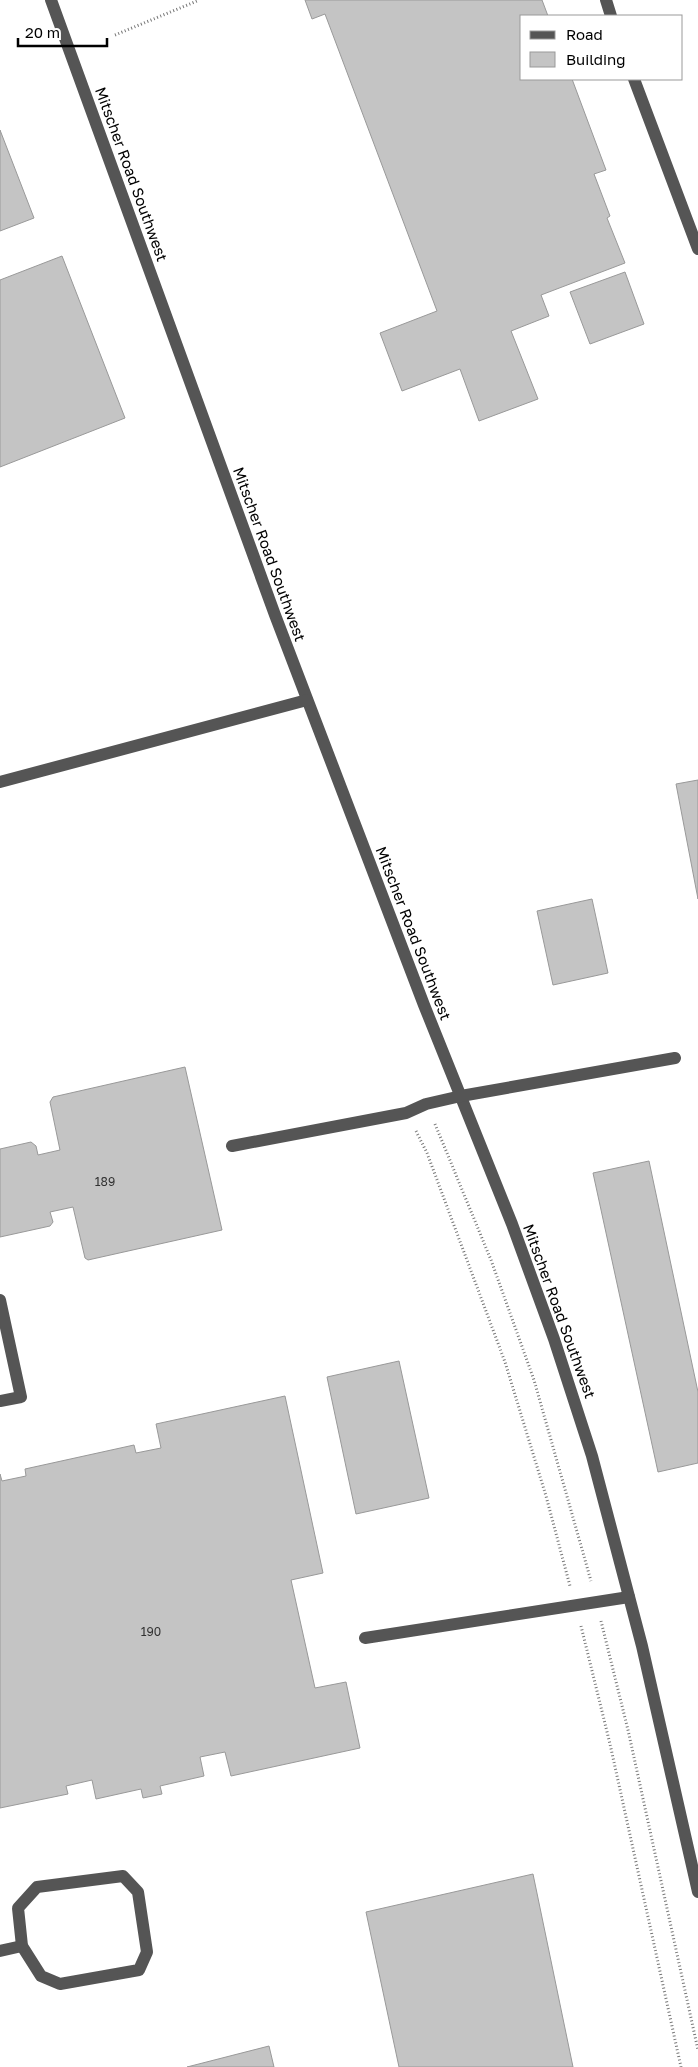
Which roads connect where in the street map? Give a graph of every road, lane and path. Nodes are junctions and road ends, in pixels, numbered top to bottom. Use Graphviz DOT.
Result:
graph roads {
  1 [pos="51,0"];
  2 [pos="606,0"];
  3 [pos="197,1"];
  4 [pos="611,15"];
  5 [pos="115,35"];
  6 [pos="634,80"];
  7 [pos="698,248"];
  8 [pos="307,700"];
  9 [pos="0,782"];
  10 [pos="674,1058"];
  11 [pos="461,1096"];
  12 [pos="426,1104"];
  13 [pos="232,1146"];
  14 [pos="0,1300"];
  15 [pos="0,1401"];
  16 [pos="629,1597"];
  17 [pos="596,1602"];
  18 [pos="365,1638"];
  19 [pos="698,1892"];
  20 [pos="22,1946"];
  21 [pos="0,1951"];
  22 [pos="698,2050"];
  1 -- 8 [label="street, Mitscher Road Southwest"];
  2 -- 4 [label="street"];
  3 -- 5 [label="path"];
  6 -- 7 [label="street"];
  8 -- 9 [label="street"];
  8 -- 11 [label="street, Mitscher Road Southwest"];
  10 -- 11 [label="street"];
  11 -- 12 [label="street"];
  11 -- 16 [label="street, Mitscher Road Southwest"];
  12 -- 13 [label="street"];
  12 -- 17 [label="path"];
  14 -- 15 [label="street"];
  16 -- 17 [label="street"];
  16 -- 19 [label="street, Mitscher Road Southwest"];
  17 -- 18 [label="street"];
  17 -- 22 [label="path"];
  20 -- 20 [label="street"];
  20 -- 21 [label="street"];
}
